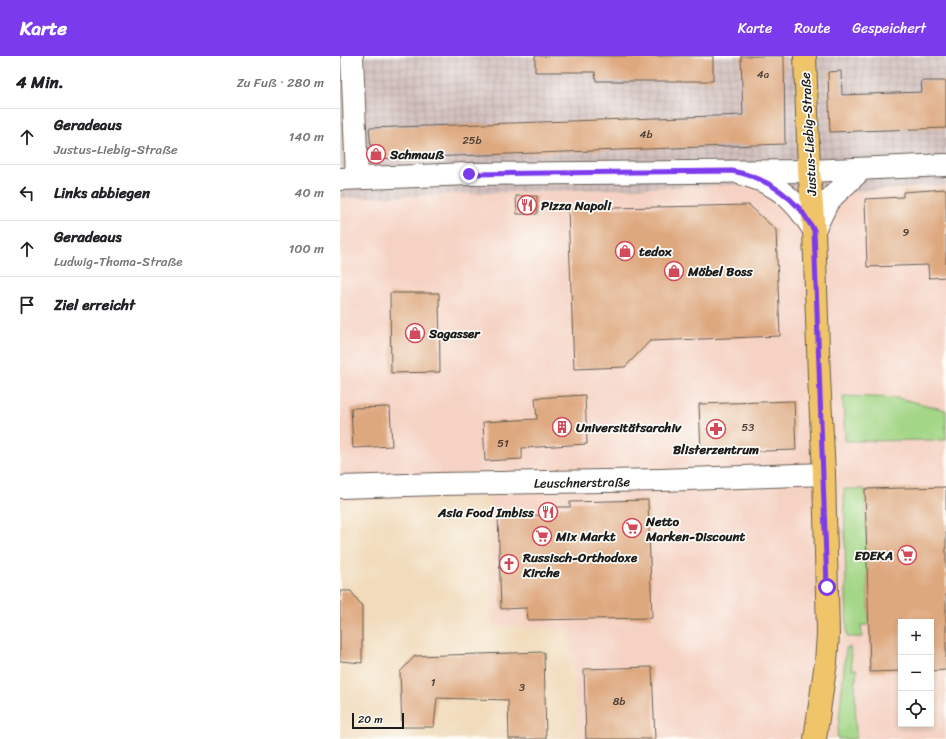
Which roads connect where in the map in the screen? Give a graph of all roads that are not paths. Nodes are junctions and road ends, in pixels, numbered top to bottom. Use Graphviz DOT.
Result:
graph roads {
  1 [pos="352,56"];
  2 [pos="805,56"];
  3 [pos="946,165"];
  4 [pos="862,169"];
  5 [pos="735,171"];
  6 [pos="809,171"];
  7 [pos="349,178"];
  8 [pos="814,230"];
  9 [pos="824,474"];
  10 [pos="340,487"];
  11 [pos="815,739"];
  1 -- 7 [label="street"];
  2 -- 6 [label="main road, Justus-Liebig-Straße"];
  3 -- 4 [label="street"];
  4 -- 6 [label="street"];
  4 -- 8 [label="street"];
  5 -- 6 [label="street"];
  5 -- 7 [label="street"];
  5 -- 8 [label="street"];
  6 -- 8 [label="main road, Justus-Liebig-Straße"];
  8 -- 9 [label="main road, Justus-Liebig-Straße"];
  9 -- 10 [label="street, Leuschnerstraße"];
  9 -- 11 [label="main road, Justus-Liebig-Straße"];
}
